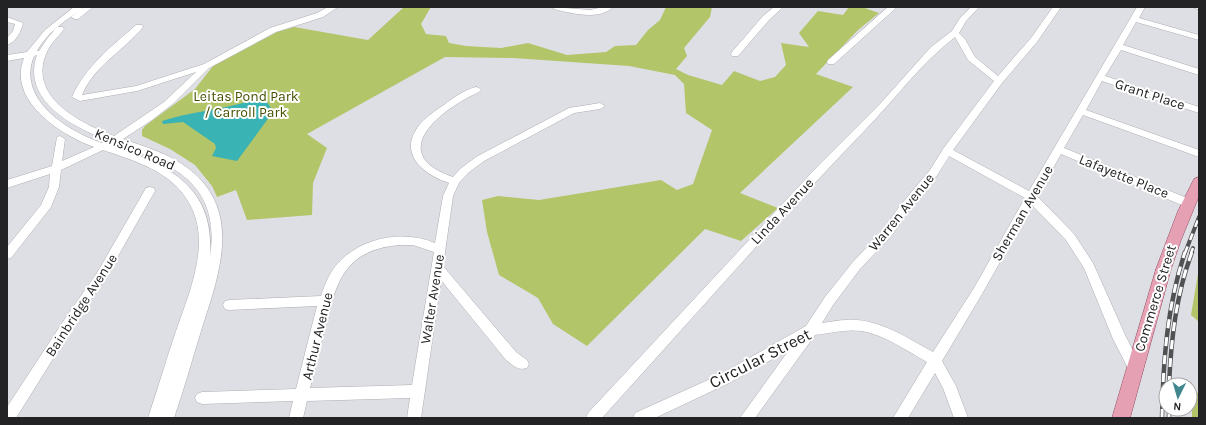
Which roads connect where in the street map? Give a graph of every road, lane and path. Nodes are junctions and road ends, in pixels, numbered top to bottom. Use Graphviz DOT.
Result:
graph roads {
  1 [pos="79,7"];
  2 [pos="89,7"];
  3 [pos="334,7"];
  4 [pos="557,7"];
  5 [pos="609,7"];
  6 [pos="779,7"];
  7 [pos="893,7"];
  8 [pos="972,7"];
  9 [pos="1057,7"];
  10 [pos="1142,7"];
  11 [pos="7,19"];
  12 [pos="1134,19"];
  13 [pos="139,27"];
  14 [pos="955,33"];
  15 [pos="1199,38"];
  16 [pos="7,43"];
  17 [pos="1118,46"];
  18 [pos="43,52"];
  19 [pos="31,54"];
  20 [pos="735,54"];
  21 [pos="8,59"];
  22 [pos="831,62"];
  23 [pos="207,66"];
  24 [pos="1199,72"];
  25 [pos="1101,78"];
  26 [pos="999,81"];
  27 [pos="476,90"];
  28 [pos="600,106"];
  29 [pos="1081,110"];
  30 [pos="1199,110"];
  31 [pos="60,139"];
  32 [pos="110,144"];
  33 [pos="1059,150"];
  34 [pos="947,151"];
  35 [pos="1199,154"];
  36 [pos="56,169"];
  37 [pos="455,181"];
  38 [pos="1199,182"];
  39 [pos="7,184"];
  40 [pos="150,191"];
  41 [pos="1031,197"];
  42 [pos="1188,203"];
  43 [pos="440,250"];
  44 [pos="7,255"];
  45 [pos="438,268"];
  46 [pos="325,301"];
  47 [pos="229,305"];
  48 [pos="811,330"];
  49 [pos="935,360"];
  50 [pos="522,364"];
  51 [pos="1135,368"];
  52 [pos="418,391"];
  53 [pos="303,395"];
  54 [pos="202,398"];
  55 [pos="9,414"];
  56 [pos="155,418"];
  57 [pos="168,418"];
  58 [pos="296,418"];
  59 [pos="414,418"];
  60 [pos="593,418"];
  61 [pos="640,418"];
  62 [pos="747,418"];
  63 [pos="900,418"];
  64 [pos="961,418"];
  65 [pos="1121,418"];
  1 -- 19 [label="street"];
  2 -- 18 [label="street"];
  3 -- 23 [label="street"];
  4 -- 5 [label="street"];
  6 -- 20 [label="street"];
  7 -- 22 [label="street"];
  8 -- 14 [label="street, Linda Avenue"];
  9 -- 26 [label="street, Warren Avenue"];
  10 -- 12 [label="street, Sherman Avenue"];
  11 -- 16 [label="street"];
  12 -- 15 [label="street"];
  12 -- 17 [label="street, Sherman Avenue"];
  13 -- 23 [label="street"];
  14 -- 26 [label="street"];
  14 -- 60 [label="street, Linda Avenue"];
  17 -- 24 [label="street"];
  17 -- 25 [label="street, Sherman Avenue"];
  18 -- 19 [label="street"];
  18 -- 32 [label="street, Kensico Road"];
  19 -- 21 [label="street"];
  19 -- 32 [label="street, Kensico Road"];
  23 -- 32 [label="street"];
  25 -- 29 [label="street, Sherman Avenue"];
  25 -- 30 [label="street, Grant Place"];
  26 -- 34 [label="street, Warren Avenue"];
  27 -- 37 [label="street"];
  28 -- 37 [label="street"];
  29 -- 33 [label="street, Sherman Avenue"];
  29 -- 35 [label="street"];
  31 -- 36 [label="street"];
  32 -- 36 [label="street"];
  32 -- 56 [label="street, Kensico Road"];
  32 -- 57 [label="street, Kensico Road"];
  33 -- 41 [label="street, Sherman Avenue"];
  33 -- 42 [label="street, Lafayette Place"];
  34 -- 41 [label="street"];
  34 -- 48 [label="street, Warren Avenue"];
  36 -- 39 [label="street"];
  36 -- 44 [label="street"];
  37 -- 43 [label="street, Walter Avenue"];
  38 -- 42 [label="main road, Commerce Street"];
  40 -- 55 [label="street, Bainbridge Avenue"];
  41 -- 49 [label="street, Sherman Avenue"];
  41 -- 51 [label="street"];
  42 -- 51 [label="main road, Commerce Street"];
  43 -- 45 [label="street, Walter Avenue"];
  43 -- 46 [label="street, Arthur Avenue"];
  45 -- 50 [label="street"];
  45 -- 52 [label="street, Walter Avenue"];
  46 -- 47 [label="street"];
  46 -- 53 [label="street, Arthur Avenue"];
  48 -- 49 [label="street, Circular Street"];
  48 -- 61 [label="street, Circular Street"];
  48 -- 62 [label="street, Warren Avenue"];
  49 -- 63 [label="street, Sherman Avenue"];
  49 -- 64 [label="street"];
  51 -- 65 [label="main road, Commerce Street"];
  52 -- 53 [label="street"];
  52 -- 59 [label="street, Walter Avenue"];
  53 -- 54 [label="street"];
  53 -- 58 [label="street, Arthur Avenue"];
}
